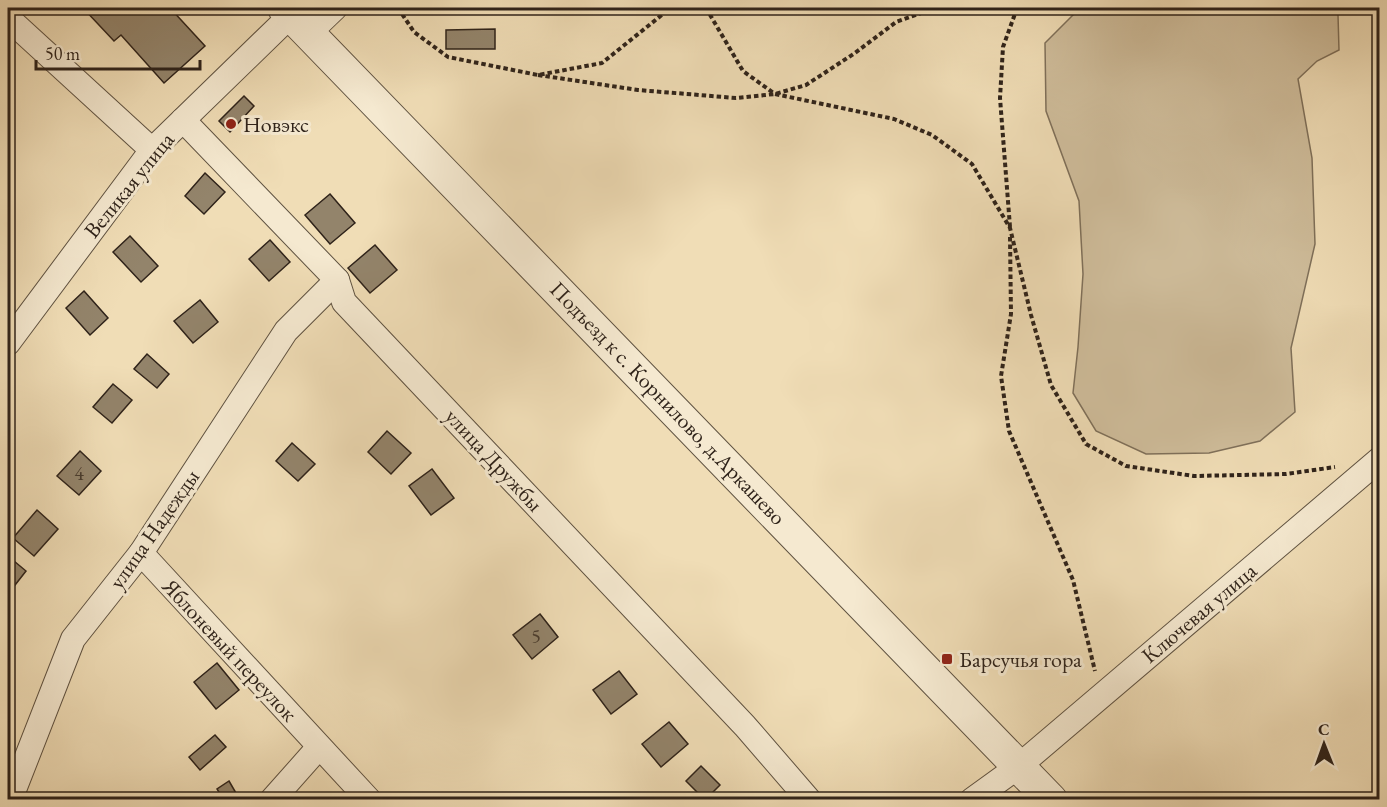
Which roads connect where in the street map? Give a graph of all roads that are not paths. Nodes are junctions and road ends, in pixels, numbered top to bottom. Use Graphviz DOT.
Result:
graph roads {
  1 [pos="335,8"];
  2 [pos="8,18"];
  3 [pos="295,19"];
  4 [pos="183,120"];
  5 [pos="152,150"];
  6 [pos="337,280"];
  7 [pos="8,343"];
  8 [pos="1378,460"];
  9 [pos="141,554"];
  10 [pos="320,747"];
  11 [pos="1019,766"];
  12 [pos="10,800"];
  13 [pos="272,800"];
  14 [pos="369,800"];
  15 [pos="809,800"];
  16 [pos="972,800"];
  17 [pos="1050,800"];
  1 -- 3 [label="street, Великая улица"];
  2 -- 5 [label="street"];
  3 -- 4 [label="street, Великая улица"];
  3 -- 11 [label="street, Подъезд к с. Корнилово, д.Аркашево"];
  4 -- 5 [label="street, Великая улица"];
  4 -- 6 [label="street, улица Дружбы"];
  5 -- 7 [label="street, Великая улица"];
  6 -- 9 [label="street, улица Надежды"];
  6 -- 15 [label="street, улица Дружбы"];
  8 -- 11 [label="street, Ключевая улица"];
  9 -- 10 [label="street, Яблоневый переулок"];
  9 -- 12 [label="street, улица Надежды"];
  10 -- 13 [label="street"];
  10 -- 14 [label="street, Яблоневый переулок"];
  11 -- 16 [label="street, Ключевая улица"];
  11 -- 17 [label="street, Подъезд к с. Корнилово, д.Аркашево"];
}
